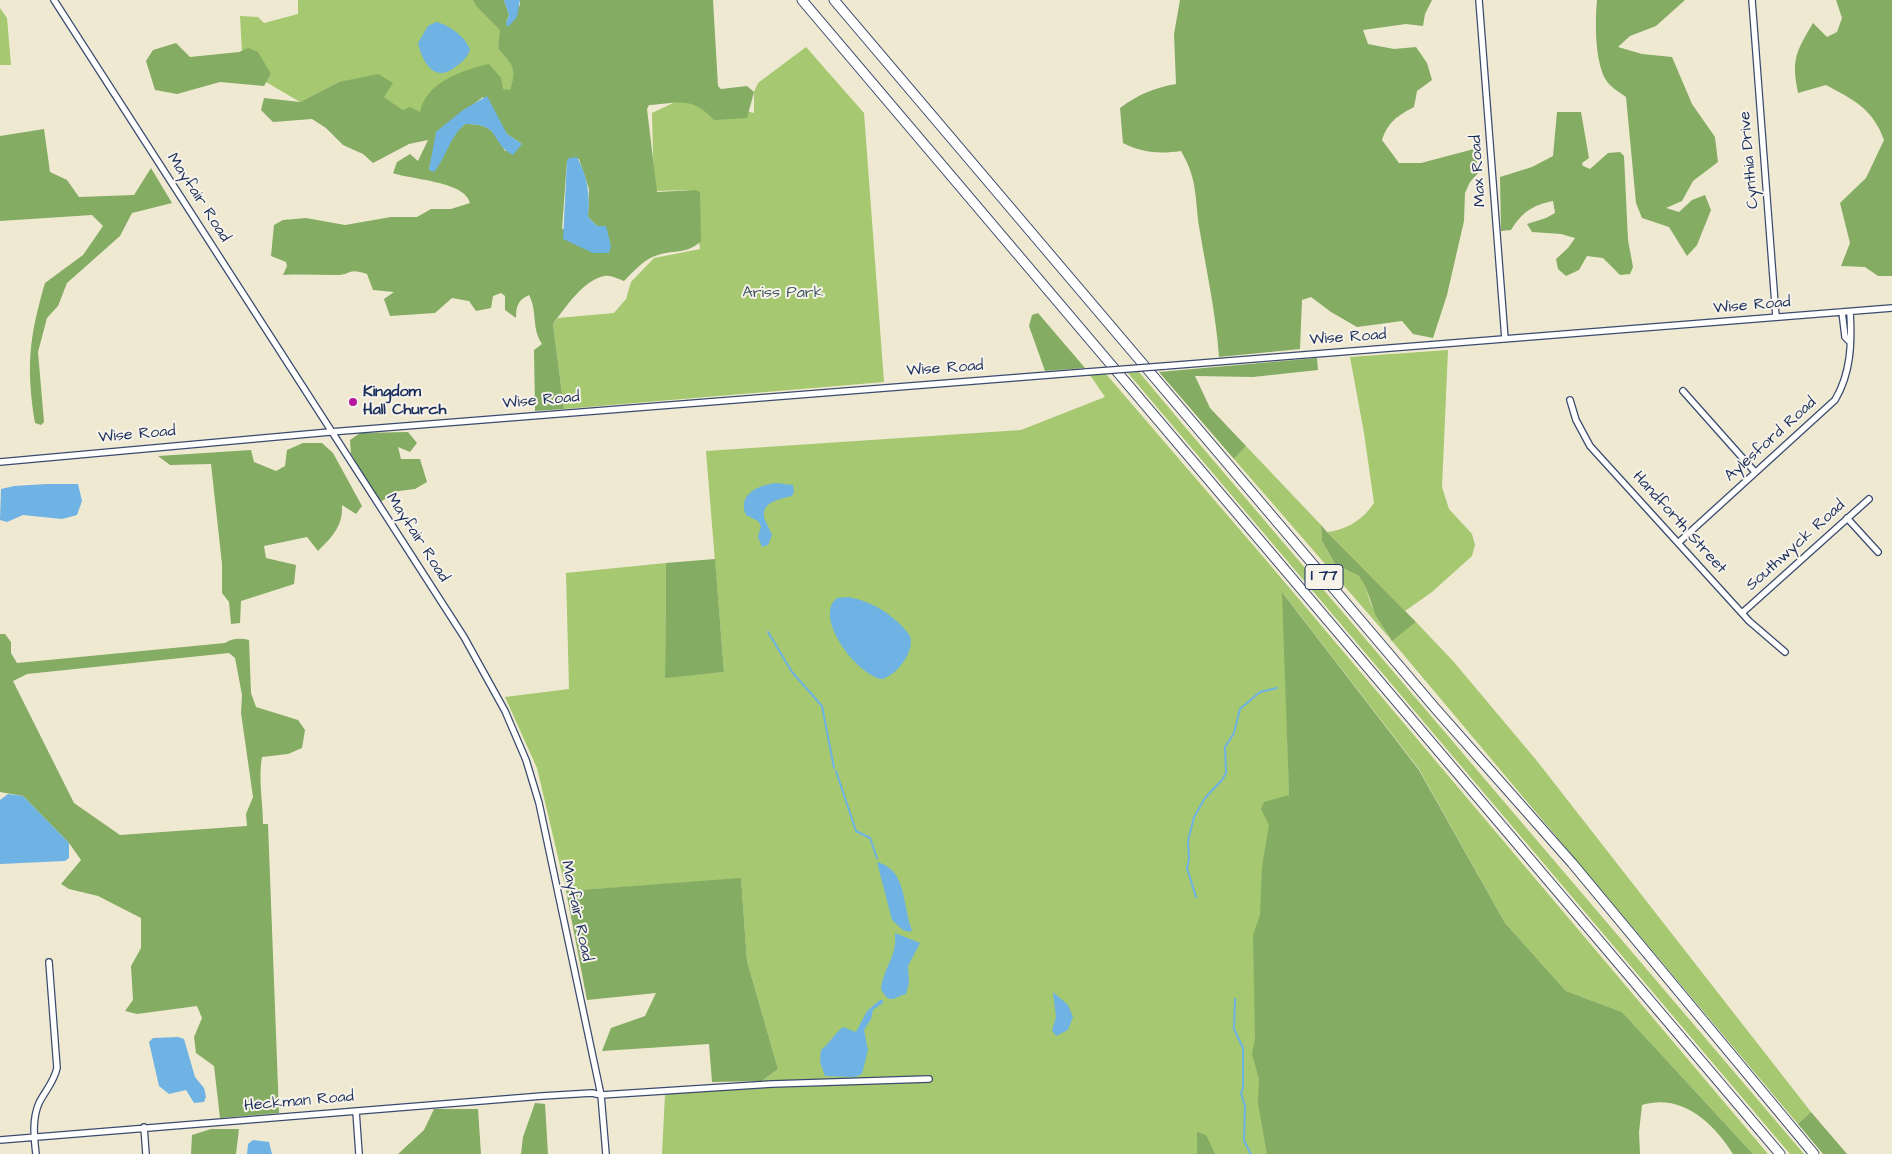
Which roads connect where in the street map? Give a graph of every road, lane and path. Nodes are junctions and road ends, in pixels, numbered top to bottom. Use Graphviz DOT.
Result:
graph roads {
  1 [pos="54,0"];
  2 [pos="802,0"];
  3 [pos="834,0"];
  4 [pos="1479,0"];
  5 [pos="1752,0"];
  6 [pos="1892,308"];
  7 [pos="1842,312"];
  8 [pos="1850,312"];
  9 [pos="1776,317"];
  10 [pos="1505,339"];
  11 [pos="1849,341"];
  12 [pos="1683,391"];
  13 [pos="1570,400"];
  14 [pos="330,432"];
  15 [pos="0,462"];
  16 [pos="1755,472"];
  17 [pos="1869,499"];
  18 [pos="1847,518"];
  19 [pos="1678,543"];
  20 [pos="1878,552"];
  21 [pos="1742,613"];
  22 [pos="1785,652"];
  23 [pos="49,962"];
  24 [pos="929,1079"];
  25 [pos="601,1095"];
  26 [pos="356,1111"];
  27 [pos="144,1127"];
  28 [pos="34,1136"];
  29 [pos="0,1140"];
  30 [pos="36,1154"];
  31 [pos="146,1154"];
  32 [pos="359,1154"];
  33 [pos="606,1154"];
  34 [pos="1780,1154"];
  35 [pos="1814,1154"];
  1 -- 14 [label="street, Mayfair Road"];
  2 -- 34 [label="highway, I 77"];
  3 -- 35 [label="highway, I 77"];
  4 -- 10 [label="street, Max Road"];
  5 -- 9 [label="street, Cynthia Drive"];
  6 -- 8 [label="street, Wise Road"];
  7 -- 8 [label="street, Wise Road"];
  7 -- 9 [label="street, Wise Road"];
  7 -- 11 [label="street, Aylesford Road"];
  8 -- 11 [label="street, Aylesford Road"];
  9 -- 10 [label="street, Wise Road"];
  10 -- 14 [label="street, Wise Road, bridge"];
  11 -- 16 [label="street, Aylesford Road"];
  12 -- 16 [label="street"];
  13 -- 19 [label="street, Handforth Street"];
  14 -- 15 [label="street, Wise Road"];
  14 -- 25 [label="street, Mayfair Road"];
  16 -- 19 [label="street, Aylesford Road"];
  17 -- 18 [label="street, Southwyck Road"];
  18 -- 20 [label="street"];
  18 -- 21 [label="street, Southwyck Road"];
  19 -- 21 [label="street, Handforth Street"];
  21 -- 22 [label="street, Handforth Street"];
  23 -- 28 [label="street"];
  24 -- 25 [label="street, Heckman Road"];
  25 -- 26 [label="street, Heckman Road"];
  25 -- 33 [label="street, Mayfair Road"];
  26 -- 27 [label="street, Heckman Road"];
  26 -- 32 [label="street"];
  27 -- 28 [label="street, Heckman Road"];
  27 -- 31 [label="street"];
  28 -- 29 [label="street, Heckman Road"];
  28 -- 30 [label="street"];
}
